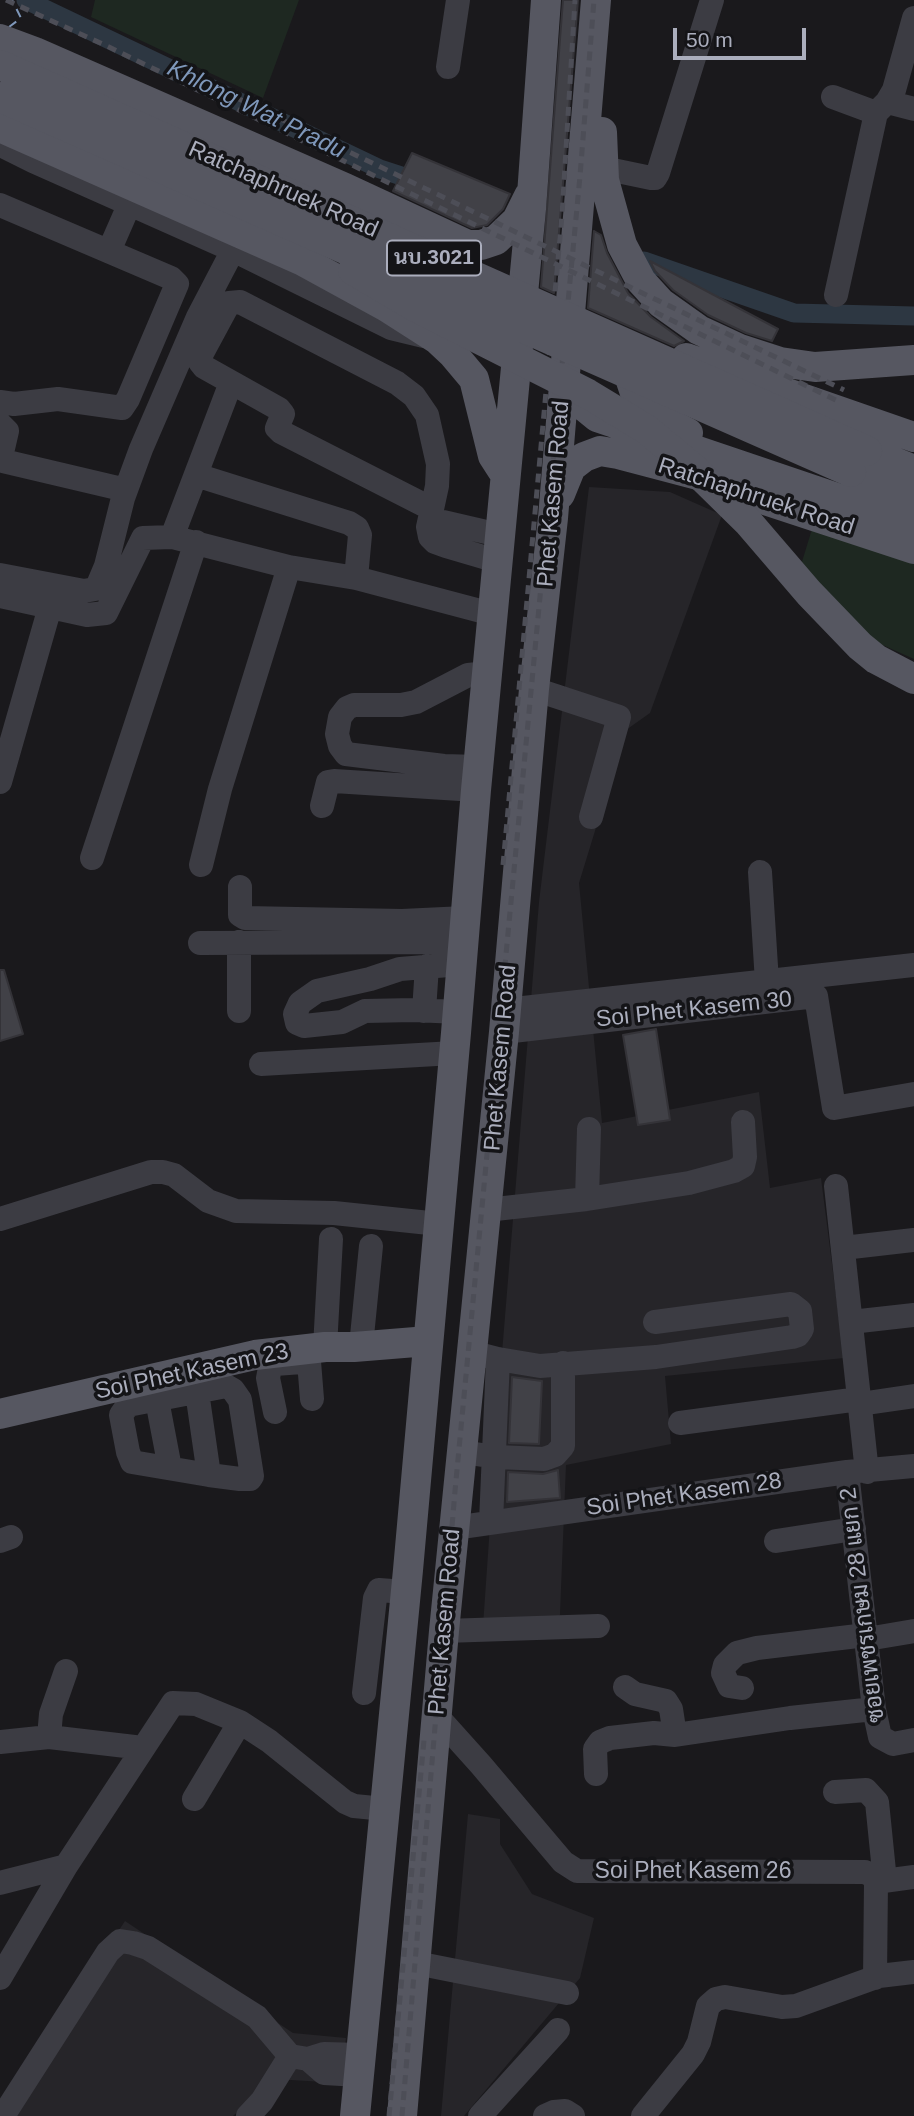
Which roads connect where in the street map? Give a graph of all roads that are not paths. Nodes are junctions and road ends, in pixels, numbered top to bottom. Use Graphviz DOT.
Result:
graph roads {
  1 [pos="458,0"];
  2 [pos="546,0"];
  3 [pos="598,0"];
  4 [pos="712,0"];
  5 [pos="914,18"];
  6 [pos="0,39"];
  7 [pos="0,65"];
  8 [pos="448,67"];
  9 [pos="0,97"];
  10 [pos="833,97"];
  11 [pos="882,108"];
  12 [pos="914,109"];
  13 [pos="0,110"];
  14 [pos="0,127"];
  15 [pos="0,142"];
  16 [pos="603,168"];
  17 [pos="533,186"];
  18 [pos="130,203"];
  19 [pos="0,205"];
  20 [pos="283,222"];
  21 [pos="481,245"];
  22 [pos="233,250"];
  23 [pos="109,251"];
  24 [pos="427,262"];
  25 [pos="524,284"];
  26 [pos="836,295"];
  27 [pos="569,313"];
  28 [pos="410,322"];
  29 [pos="435,338"];
  30 [pos="537,343"];
  31 [pos="683,356"];
  32 [pos="914,360"];
  33 [pos="564,390"];
  34 [pos="227,393"];
  35 [pos="0,402"];
  36 [pos="0,424"];
  37 [pos="914,437"];
  38 [pos="859,462"];
  39 [pos="914,470"];
  40 [pos="504,473"];
  41 [pos="196,475"];
  42 [pos="779,480"];
  43 [pos="126,490"];
  44 [pos="914,496"];
  45 [pos="430,518"];
  46 [pos="553,518"];
  47 [pos="914,524"];
  48 [pos="172,537"];
  49 [pos="196,542"];
  50 [pos="498,548"];
  51 [pos="914,549"];
  52 [pos="289,567"];
  53 [pos="784,574"];
  54 [pos="0,575"];
  55 [pos="356,578"];
  56 [pos="0,596"];
  57 [pos="50,607"];
  58 [pos="492,614"];
  59 [pos="914,667"];
  60 [pos="487,673"];
  61 [pos="914,679"];
  62 [pos="534,689"];
  63 [pos="477,778"];
  64 [pos="0,782"];
  65 [pos="321,806"];
  66 [pos="591,817"];
  67 [pos="92,858"];
  68 [pos="201,865"];
  69 [pos="760,872"];
  70 [pos="240,887"];
  71 [pos="463,941"];
  72 [pos="239,942"];
  73 [pos="200,943"];
  74 [pos="914,965"];
  75 [pos="427,966"];
  76 [pos="363,980"];
  77 [pos="767,982"];
  78 [pos="239,1011"];
  79 [pos="365,1011"];
  80 [pos="424,1012"];
  81 [pos="505,1021"];
  82 [pos="456,1033"];
  83 [pos="261,1064"];
  84 [pos="914,1094"];
  85 [pos="743,1122"];
  86 [pos="589,1129"];
  87 [pos="836,1185"];
  88 [pos="587,1199"];
  89 [pos="486,1210"];
  90 [pos="0,1219"];
  91 [pos="439,1224"];
  92 [pos="331,1239"];
  93 [pos="914,1240"];
  94 [pos="371,1246"];
  95 [pos="843,1248"];
  96 [pos="914,1315"];
  97 [pos="851,1322"];
  98 [pos="428,1341"];
  99 [pos="361,1346"];
  100 [pos="314,1353"];
  101 [pos="485,1355"];
  102 [pos="656,1357"];
  103 [pos="563,1363"];
  104 [pos="208,1382"];
  105 [pos="914,1396"];
  106 [pos="312,1399"];
  107 [pos="157,1400"];
  108 [pos="860,1402"];
  109 [pos="275,1412"];
  110 [pos="0,1414"];
  111 [pos="680,1423"];
  112 [pos="462,1452"];
  113 [pos="496,1457"];
  114 [pos="914,1466"];
  115 [pos="170,1468"];
  116 [pos="857,1472"];
  117 [pos="209,1475"];
  118 [pos="491,1522"];
  119 [pos="454,1528"];
  120 [pos="854,1529"];
  121 [pos="776,1541"];
  122 [pos="405,1592"];
  123 [pos="598,1626"];
  124 [pos="444,1631"];
  125 [pos="914,1631"];
  126 [pos="866,1637"];
  127 [pos="66,1671"];
  128 [pos="625,1687"];
  129 [pos="742,1688"];
  130 [pos="364,1693"];
  131 [pos="874,1709"];
  132 [pos="437,1716"];
  133 [pos="240,1722"];
  134 [pos="675,1735"];
  135 [pos="49,1737"];
  136 [pos="914,1740"];
  137 [pos="0,1742"];
  138 [pos="143,1748"];
  139 [pos="596,1774"];
  140 [pos="835,1792"];
  141 [pos="194,1799"];
  142 [pos="384,1809"];
  143 [pos="66,1866"];
  144 [pos="914,1877"];
  145 [pos="880,1882"];
  146 [pos="0,1883"];
  147 [pos="415,1963"];
  148 [pos="914,1972"];
  149 [pos="0,1978"];
  150 [pos="875,1978"];
  151 [pos="567,1993"];
  152 [pos="558,2029"];
  153 [pos="299,2058"];
  154 [pos="360,2065"];
  155 [pos="651,2113"];
  156 [pos="3,2116"];
  157 [pos="248,2116"];
  158 [pos="355,2116"];
  159 [pos="402,2116"];
  160 [pos="480,2116"];
  161 [pos="545,2116"];
  162 [pos="573,2116"];
  1 -- 8 [label="street"];
  2 -- 17 [label="main road, Phet Kasem Road"];
  3 -- 16 [label="main road"];
  3 -- 27 [label="main road, Phet Kasem Road"];
  4 -- 16 [label="street"];
  5 -- 11 [label="street"];
  6 -- 21 [label="main road"];
  7 -- 38 [label="main road, Ratchaphruek Road / นบ.3021, bridge"];
  9 -- 20 [label="main road, Ratchaphruek Road / นบ.3021, bridge"];
  10 -- 11 [label="street"];
  11 -- 12 [label="street"];
  11 -- 26 [label="street"];
  13 -- 24 [label="street"];
  14 -- 28 [label="main road"];
  15 -- 18 [label="street"];
  16 -- 32 [label="main road"];
  17 -- 21 [label="main road"];
  17 -- 25 [label="main road, Phet Kasem Road"];
  18 -- 22 [label="street"];
  18 -- 23 [label="street"];
  19 -- 23 [label="street"];
  20 -- 38 [label="main road, Ratchaphruek Road / นบ.3021, bridge"];
  20 -- 61 [label="main road, bridge"];
  21 -- 24 [label="street"];
  22 -- 29 [label="street"];
  22 -- 43 [label="street"];
  23 -- 35 [label="street"];
  24 -- 28 [label="street"];
  25 -- 30 [label="main road"];
  25 -- 40 [label="main road, Phet Kasem Road"];
  27 -- 30 [label="main road"];
  27 -- 31 [label="main road"];
  27 -- 33 [label="main road, Phet Kasem Road"];
  28 -- 29 [label="main road"];
  29 -- 40 [label="main road"];
  30 -- 33 [label="main road"];
  30 -- 40 [label="main road"];
  31 -- 37 [label="main road"];
  31 -- 42 [label="main road"];
  33 -- 42 [label="main road"];
  33 -- 46 [label="main road, Phet Kasem Road"];
  34 -- 41 [label="street"];
  36 -- 43 [label="street"];
  38 -- 39 [label="main road, Ratchaphruek Road / นบ.3021"];
  38 -- 44 [label="main road, Ratchaphruek Road / นบ.3021"];
  40 -- 50 [label="main road, Phet Kasem Road"];
  41 -- 48 [label="street"];
  41 -- 55 [label="street"];
  42 -- 47 [label="main road"];
  43 -- 54 [label="street"];
  45 -- 45 [label="street"];
  45 -- 50 [label="street"];
  46 -- 51 [label="main road, Ratchaphruek Road"];
  46 -- 62 [label="main road, Phet Kasem Road"];
  48 -- 49 [label="street"];
  48 -- 57 [label="street"];
  49 -- 52 [label="street"];
  49 -- 67 [label="street"];
  50 -- 58 [label="main road, Phet Kasem Road"];
  52 -- 55 [label="street"];
  52 -- 68 [label="street"];
  53 -- 59 [label="street"];
  55 -- 58 [label="street"];
  56 -- 57 [label="street"];
  57 -- 64 [label="street"];
  58 -- 60 [label="main road, Phet Kasem Road"];
  60 -- 63 [label="main road, Phet Kasem Road"];
  60 -- 63 [label="street"];
  62 -- 66 [label="street"];
  62 -- 81 [label="main road, Phet Kasem Road"];
  63 -- 65 [label="street"];
  63 -- 71 [label="main road, Phet Kasem Road"];
  69 -- 77 [label="street"];
  70 -- 71 [label="street"];
  71 -- 72 [label="street"];
  71 -- 75 [label="street"];
  71 -- 82 [label="main road, Phet Kasem Road"];
  72 -- 73 [label="street"];
  72 -- 78 [label="street"];
  74 -- 77 [label="street"];
  75 -- 76 [label="street"];
  75 -- 80 [label="street"];
  76 -- 79 [label="street"];
  76 -- 79 [label="street"];
  77 -- 81 [label="street"];
  79 -- 80 [label="street"];
  80 -- 82 [label="street"];
  81 -- 82 [label="main road"];
  81 -- 84 [label="street, Soi Phet Kasem 30"];
  81 -- 89 [label="main road, Phet Kasem Road"];
  82 -- 83 [label="street"];
  82 -- 91 [label="main road, Phet Kasem Road"];
  85 -- 88 [label="street"];
  86 -- 88 [label="street"];
  87 -- 95 [label="street, ซอยเพชรเกษม 28 แยก 2"];
  88 -- 89 [label="street"];
  89 -- 101 [label="main road, Phet Kasem Road"];
  90 -- 91 [label="street"];
  91 -- 98 [label="main road, Phet Kasem Road"];
  92 -- 100 [label="street"];
  93 -- 95 [label="street"];
  94 -- 99 [label="street"];
  95 -- 97 [label="street, ซอยเพชรเกษม 28 แยก 2"];
  96 -- 97 [label="street"];
  97 -- 108 [label="street, ซอยเพชรเกษม 28 แยก 2"];
  98 -- 99 [label="main road, Soi Phet Kasem 23"];
  98 -- 122 [label="main road, Phet Kasem Road"];
  99 -- 100 [label="main road, Soi Phet Kasem 23"];
  100 -- 104 [label="main road, Soi Phet Kasem 23"];
  100 -- 106 [label="street"];
  100 -- 109 [label="street"];
  101 -- 103 [label="street"];
  101 -- 112 [label="main road, Phet Kasem Road"];
  101 -- 113 [label="street"];
  102 -- 102 [label="street"];
  102 -- 103 [label="street"];
  103 -- 113 [label="street"];
  104 -- 107 [label="street"];
  104 -- 110 [label="main road, Soi Phet Kasem 23"];
  104 -- 117 [label="street"];
  104 -- 117 [label="street"];
  105 -- 108 [label="street"];
  107 -- 115 [label="street"];
  107 -- 115 [label="street"];
  108 -- 111 [label="street"];
  108 -- 116 [label="street, ซอยเพชรเกษม 28 แยก 2"];
  112 -- 113 [label="street"];
  112 -- 119 [label="main road, Phet Kasem Road"];
  113 -- 118 [label="street"];
  114 -- 116 [label="street, Soi Phet Kasem 28"];
  115 -- 117 [label="street"];
  116 -- 118 [label="street, Soi Phet Kasem 28"];
  116 -- 120 [label="street, ซอยเพชรเกษม 28 แยก 2"];
  118 -- 119 [label="street, Soi Phet Kasem 28"];
  119 -- 124 [label="main road, Phet Kasem Road"];
  120 -- 121 [label="street"];
  120 -- 126 [label="street, ซอยเพชรเกษม 28 แยก 2"];
  122 -- 130 [label="street"];
  122 -- 142 [label="main road, Phet Kasem Road"];
  123 -- 124 [label="street"];
  124 -- 132 [label="main road, Phet Kasem Road"];
  125 -- 126 [label="street"];
  126 -- 129 [label="street"];
  126 -- 131 [label="street, ซอยเพชรเกษม 28 แยก 2"];
  127 -- 135 [label="street"];
  128 -- 134 [label="street"];
  131 -- 134 [label="street"];
  131 -- 136 [label="street, ซอยเพชรเกษม 28 แยก 2"];
  132 -- 145 [label="street, Soi Phet Kasem 26"];
  132 -- 147 [label="main road, Phet Kasem Road"];
  133 -- 138 [label="street"];
  133 -- 141 [label="street"];
  133 -- 142 [label="street"];
  134 -- 139 [label="street"];
  135 -- 137 [label="street"];
  135 -- 138 [label="street"];
  138 -- 143 [label="street"];
  140 -- 145 [label="street"];
  142 -- 154 [label="main road, Phet Kasem Road"];
  143 -- 146 [label="street"];
  143 -- 149 [label="street"];
  144 -- 145 [label="street"];
  145 -- 150 [label="street"];
  147 -- 151 [label="street"];
  147 -- 159 [label="main road, Phet Kasem Road"];
  148 -- 150 [label="street"];
  150 -- 155 [label="street"];
  152 -- 160 [label="street"];
  153 -- 154 [label="street"];
  153 -- 156 [label="street"];
  153 -- 157 [label="street"];
  154 -- 158 [label="main road, Phet Kasem Road"];
  161 -- 162 [label="street"];
}
